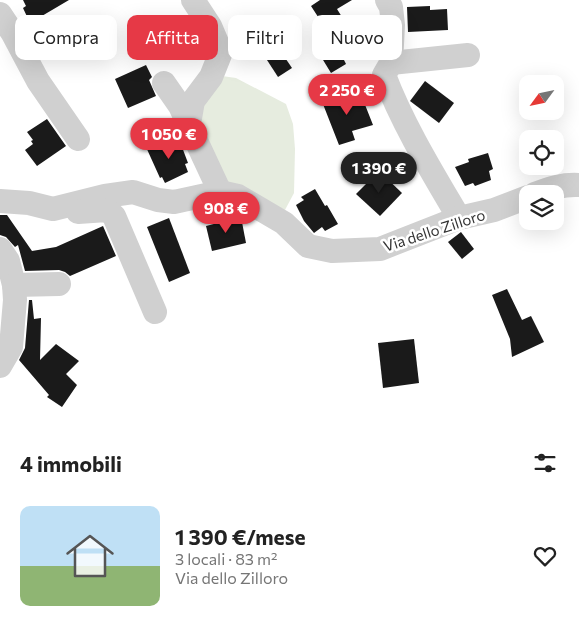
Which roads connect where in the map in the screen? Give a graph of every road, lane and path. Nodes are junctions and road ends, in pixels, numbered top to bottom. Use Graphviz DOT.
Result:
graph roads {
  1 [pos="193,0"];
  2 [pos="387,0"];
  3 [pos="0,14"];
  4 [pos="468,55"];
  5 [pos="391,63"];
  6 [pos="164,83"];
  7 [pos="189,124"];
  8 [pos="78,139"];
  9 [pos="561,185"];
  10 [pos="579,185"];
  11 [pos="220,192"];
  12 [pos="519,200"];
  13 [pos="0,201"];
  14 [pos="53,209"];
  15 [pos="459,218"];
  16 [pos="0,249"];
  17 [pos="60,284"];
  18 [pos="10,295"];
  19 [pos="155,312"];
  20 [pos="6,330"];
  21 [pos="0,366"];
  1 -- 7 [label="street"];
  2 -- 5 [label="street"];
  3 -- 8 [label="street"];
  4 -- 5 [label="street"];
  5 -- 15 [label="street"];
  6 -- 7 [label="street"];
  7 -- 11 [label="street"];
  9 -- 10 [label="street"];
  11 -- 14 [label="street, Via dello Zilloro"];
  11 -- 15 [label="street, Via dello Zilloro"];
  12 -- 15 [label="street, Via dello Zilloro"];
  13 -- 14 [label="street, Via dello Zilloro"];
  14 -- 19 [label="street"];
  16 -- 18 [label="street"];
  17 -- 18 [label="street"];
  18 -- 20 [label="street"];
  20 -- 21 [label="street"];
}
